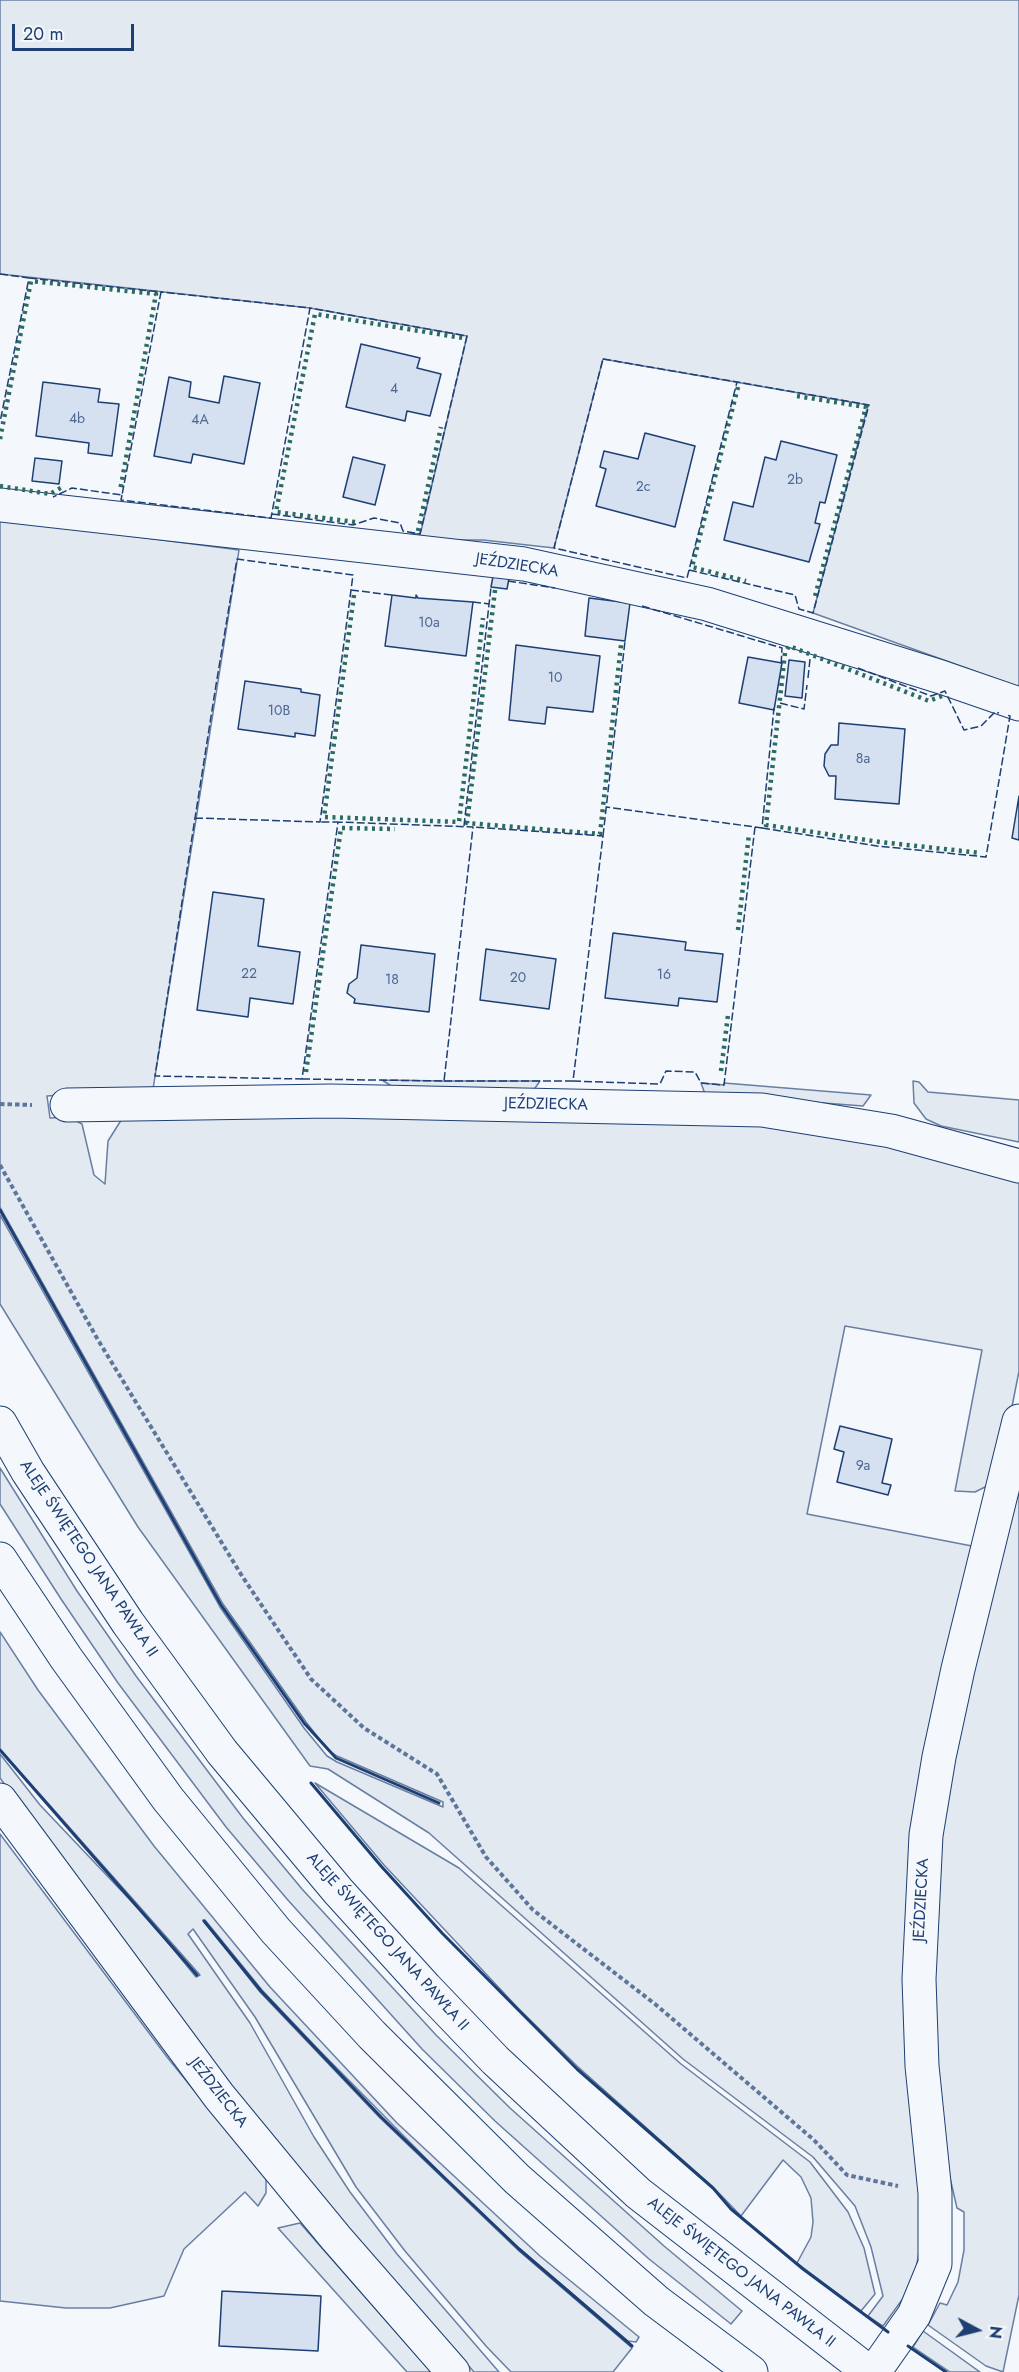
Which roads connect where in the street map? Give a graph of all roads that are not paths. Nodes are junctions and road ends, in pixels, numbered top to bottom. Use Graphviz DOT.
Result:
graph roads {
  1 [pos="0,505"];
  2 [pos="1019,704"];
  3 [pos="67,1105"];
  4 [pos="1019,1166"];
  5 [pos="1019,1421"];
  6 [pos="0,1424"];
  7 [pos="0,1559"];
  8 [pos="0,1800"];
  9 [pos="453,2372"];
  10 [pos="751,2372"];
  11 [pos="869,2372"];
  12 [pos="874,2372"];
  1 -- 2 [label="main road, JEŹDZIECKA"];
  3 -- 4 [label="main road, JEŹDZIECKA"];
  5 -- 12 [label="main road, JEŹDZIECKA"];
  6 -- 11 [label="main road, ALEJE ŚWIĘTEGO JANA PAWŁA II"];
  7 -- 10 [label="main road"];
  8 -- 9 [label="main road, JEŹDZIECKA"];
}
